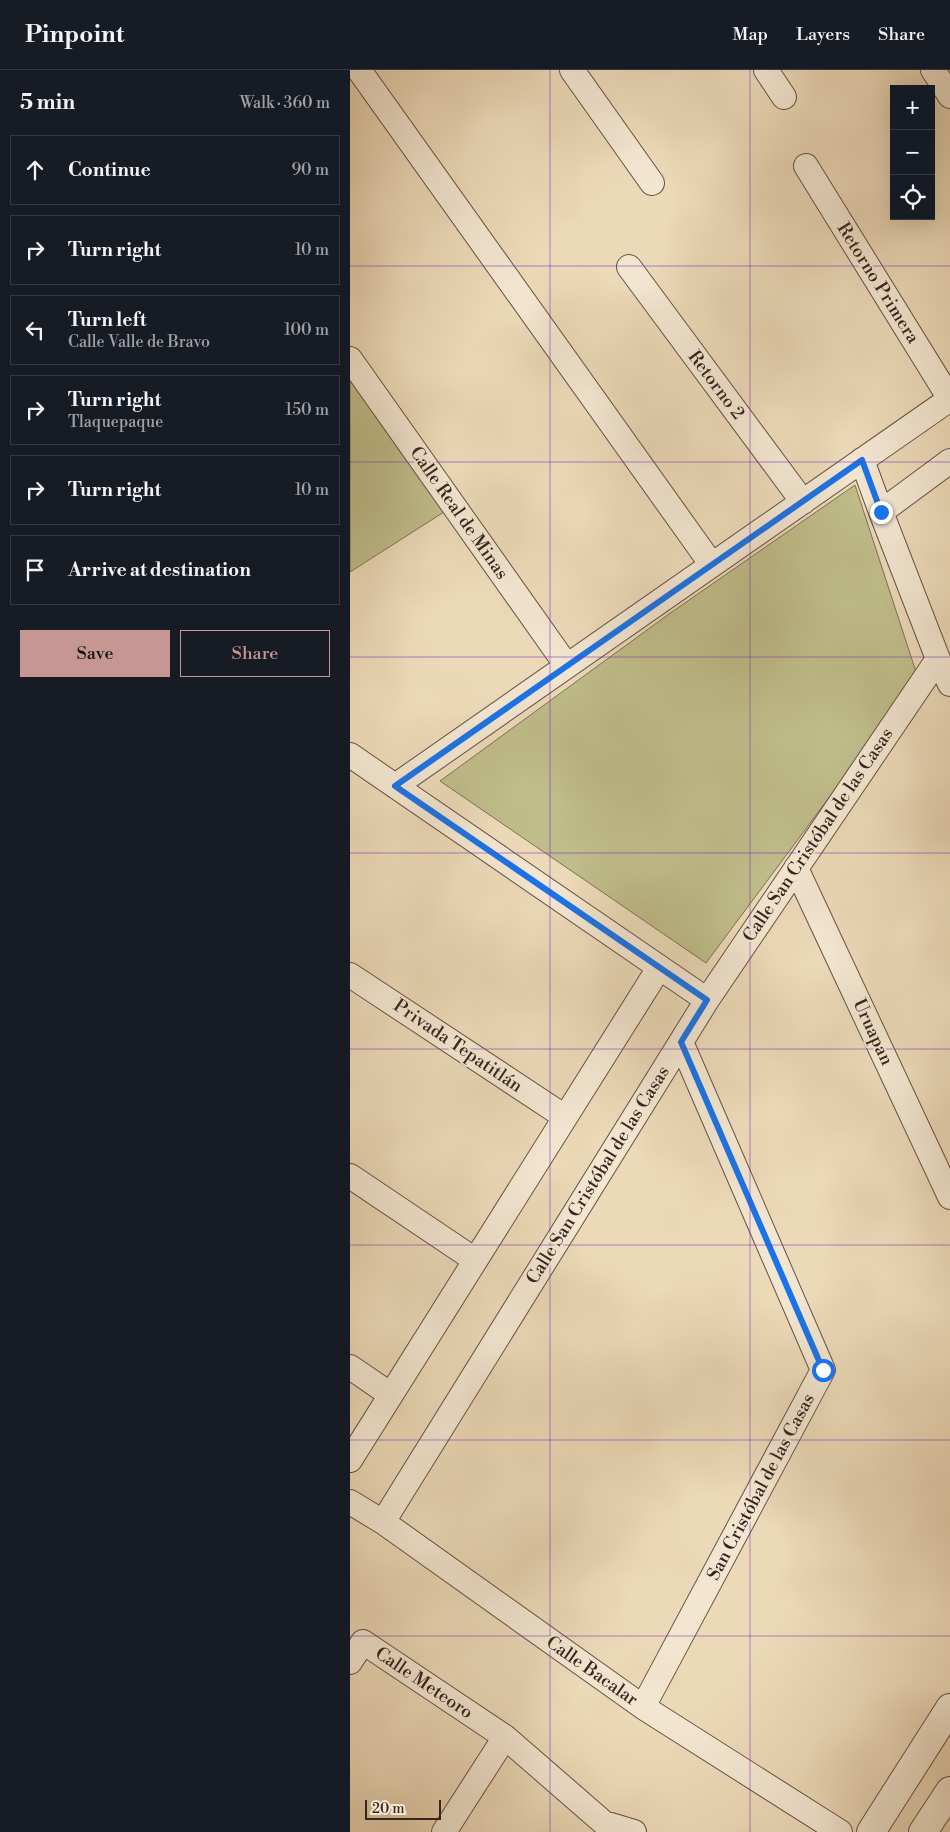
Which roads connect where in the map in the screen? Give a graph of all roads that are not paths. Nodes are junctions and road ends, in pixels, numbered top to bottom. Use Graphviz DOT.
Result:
graph roads {
  1 [pos="359,70"];
  2 [pos="572,70"];
  3 [pos="766,70"];
  4 [pos="933,70"];
  5 [pos="950,96"];
  6 [pos="784,97"];
  7 [pos="806,166"];
  8 [pos="652,182"];
  9 [pos="629,267"];
  10 [pos="350,359"];
  11 [pos="950,399"];
  12 [pos="862,460"];
  13 [pos="950,462"];
  14 [pos="803,502"];
  15 [pos="881,512"];
  16 [pos="712,565"];
  17 [pos="938,658"];
  18 [pos="567,666"];
  19 [pos="950,684"];
  20 [pos="350,755"];
  21 [pos="395,786"];
  22 [pos="796,868"];
  23 [pos="659,968"];
  24 [pos="350,975"];
  25 [pos="707,1000"];
  26 [pos="681,1042"];
  27 [pos="565,1117"];
  28 [pos="350,1176"];
  29 [pos="950,1197"];
  30 [pos="475,1260"];
  31 [pos="350,1366"];
  32 [pos="391,1395"];
  33 [pos="350,1460"];
  34 [pos="350,1502"];
  35 [pos="383,1522"];
  36 [pos="350,1662"];
  37 [pos="643,1707"];
  38 [pos="950,1708"];
  39 [pos="505,1737"];
  40 [pos="950,1791"];
  41 [pos="444,1832"];
  42 [pos="634,1832"];
  43 [pos="840,1832"];
  44 [pos="871,1832"];
  45 [pos="923,1832"];
  1 -- 16 [label="street"];
  2 -- 8 [label="street"];
  3 -- 6 [label="street"];
  4 -- 5 [label="street"];
  7 -- 11 [label="street, Retorno Primera"];
  9 -- 14 [label="street, Retorno 2"];
  10 -- 18 [label="street, Calle Real de Minas"];
  11 -- 12 [label="street"];
  12 -- 14 [label="street"];
  12 -- 15 [label="street"];
  13 -- 15 [label="street"];
  14 -- 16 [label="street"];
  15 -- 17 [label="street"];
  16 -- 18 [label="street"];
  17 -- 19 [label="street"];
  17 -- 22 [label="street, Calle San Cristóbal de las Casas"];
  18 -- 21 [label="street"];
  20 -- 21 [label="street"];
  21 -- 23 [label="street"];
  22 -- 25 [label="street, Calle San Cristóbal de las Casas"];
  22 -- 29 [label="street, Uruapan"];
  23 -- 25 [label="street"];
  23 -- 27 [label="street"];
  24 -- 27 [label="street, Privada Tepatitlán"];
  25 -- 26 [label="street, Calle San Cristóbal de las Casas"];
  26 -- 35 [label="street, Calle San Cristóbal de las Casas"];
  26 -- 37 [label="street, San Cristóbal de las Casas"];
  27 -- 30 [label="street"];
  28 -- 30 [label="street"];
  30 -- 32 [label="street"];
  31 -- 32 [label="street"];
  32 -- 33 [label="street"];
  34 -- 35 [label="street, Calle Bacalar"];
  35 -- 37 [label="street, Calle Bacalar"];
  36 -- 39 [label="street, Calle Meteoro"];
  37 -- 43 [label="street, Calle Bacalar"];
  38 -- 44 [label="street"];
  39 -- 41 [label="street"];
  39 -- 42 [label="street, Calle Meteoro"];
  40 -- 45 [label="street"];
}
